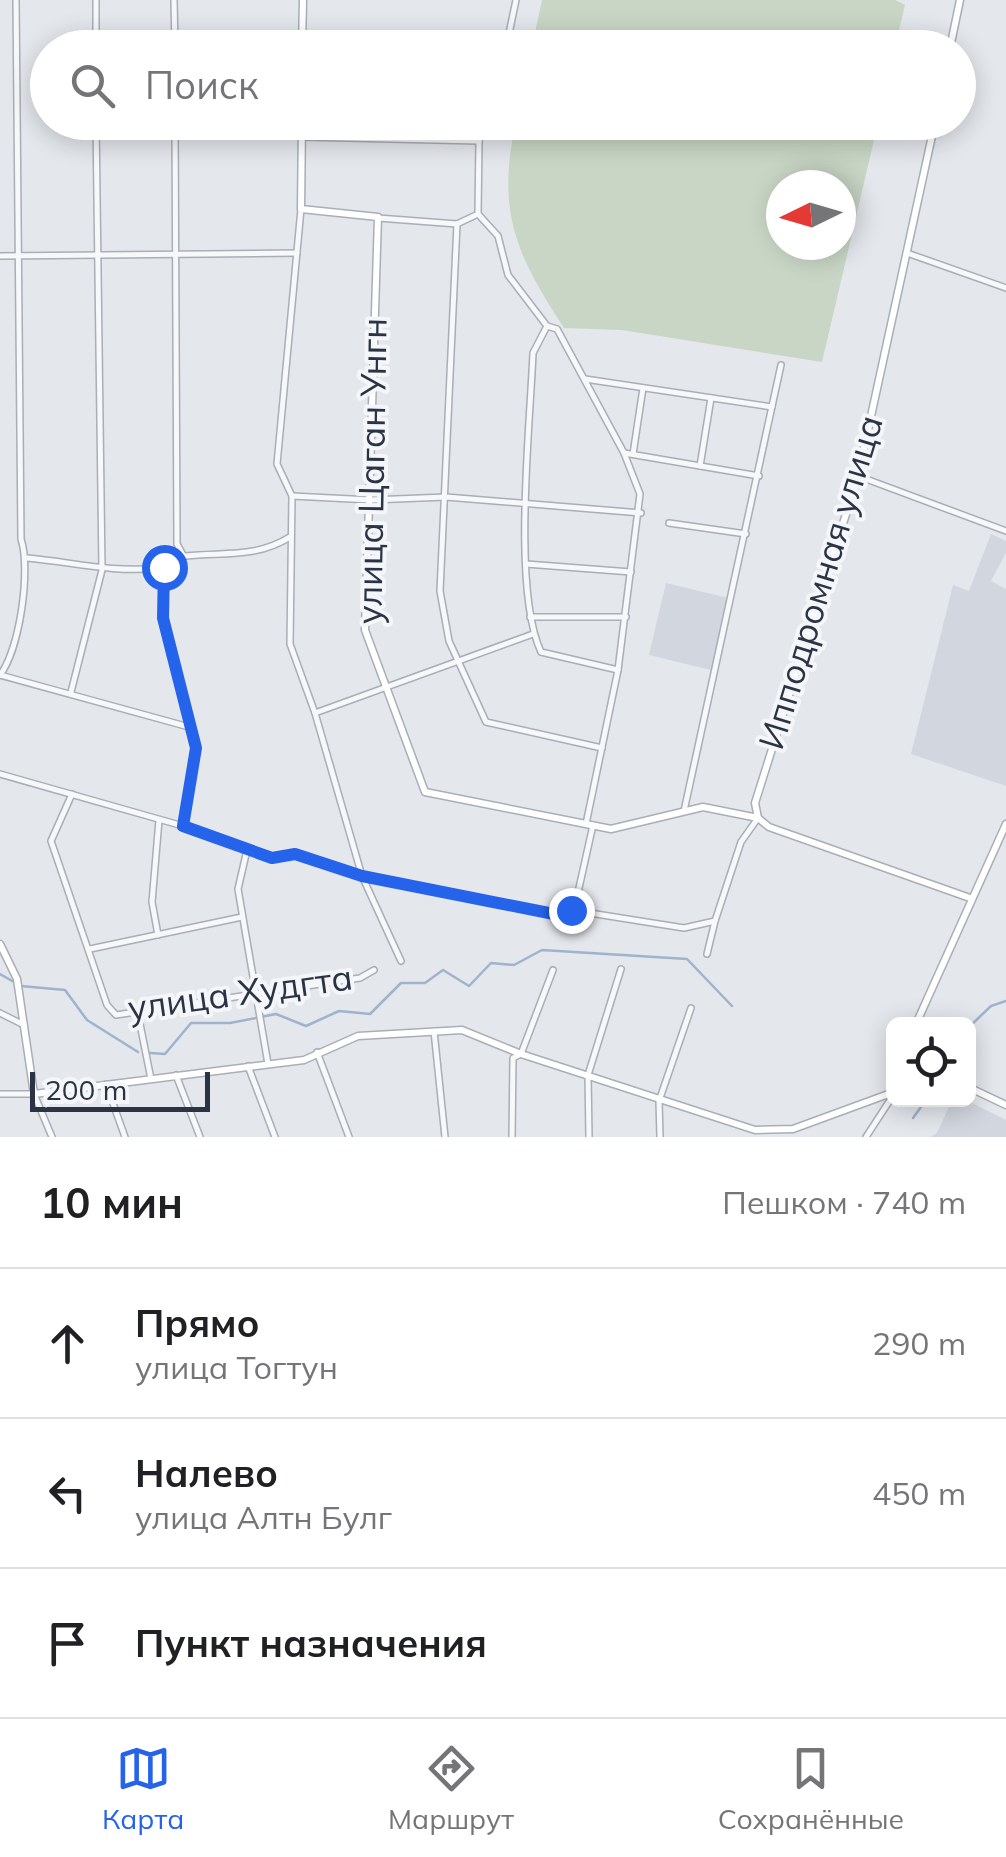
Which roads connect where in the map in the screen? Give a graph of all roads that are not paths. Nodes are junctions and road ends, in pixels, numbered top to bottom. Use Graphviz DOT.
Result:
graph roads {
  1 [pos="16,0"];
  2 [pos="96,0"];
  3 [pos="174,0"];
  4 [pos="303,0"];
  5 [pos="516,0"];
  6 [pos="960,0"];
  7 [pos="96,30"];
  8 [pos="175,30"];
  9 [pos="302,30"];
  10 [pos="510,30"];
  11 [pos="954,30"];
  12 [pos="96,140"];
  13 [pos="175,140"];
  14 [pos="302,140"];
  15 [pos="420,140"];
  16 [pos="930,140"];
  17 [pos="479,141"];
  18 [pos="301,210"];
  19 [pos="478,214"];
  20 [pos="378,218"];
  21 [pos="457,224"];
  22 [pos="298,253"];
  23 [pos="907,253"];
  24 [pos="176,254"];
  25 [pos="0,256"];
  26 [pos="18,256"];
  27 [pos="96,256"];
  28 [pos="1006,288"];
  29 [pos="547,326"];
  30 [pos="781,365"];
  31 [pos="585,379"];
  32 [pos="643,388"];
  33 [pos="711,398"];
  34 [pos="772,406"];
  35 [pos="624,453"];
  36 [pos="633,454"];
  37 [pos="700,466"];
  38 [pos="760,476"];
  39 [pos="858,476"];
  40 [pos="292,496"];
  41 [pos="446,497"];
  42 [pos="370,500"];
  43 [pos="528,503"];
  44 [pos="640,513"];
  45 [pos="669,523"];
  46 [pos="1006,531"];
  47 [pos="746,534"];
  48 [pos="290,537"];
  49 [pos="183,556"];
  50 [pos="28,558"];
  51 [pos="526,564"];
  52 [pos="164,567"];
  53 [pos="102,570"];
  54 [pos="632,572"];
  55 [pos="530,617"];
  56 [pos="626,617"];
  57 [pos="533,634"];
  58 [pos="458,662"];
  59 [pos="618,670"];
  60 [pos="0,675"];
  61 [pos="384,688"];
  62 [pos="72,692"];
  63 [pos="315,713"];
  64 [pos="189,727"];
  65 [pos="602,748"];
  66 [pos="0,774"];
  67 [pos="72,794"];
  68 [pos="684,810"];
  69 [pos="758,818"];
  70 [pos="159,820"];
  71 [pos="1006,824"];
  72 [pos="589,825"];
  73 [pos="183,826"];
  74 [pos="247,850"];
  75 [pos="362,876"];
  76 [pos="970,898"];
  77 [pos="571,910"];
  78 [pos="242,917"];
  79 [pos="715,922"];
  80 [pos="158,935"];
  81 [pos="0,944"];
  82 [pos="90,950"];
  83 [pos="707,954"];
  84 [pos="401,960"];
  85 [pos="621,969"];
  86 [pos="374,970"];
  87 [pos="553,970"];
  88 [pos="255,992"];
  89 [pos="691,1008"];
  90 [pos="0,1013"];
  91 [pos="138,1014"];
  92 [pos="919,1017"];
  93 [pos="24,1025"];
  94 [pos="434,1031"];
  95 [pos="318,1052"];
  96 [pos="521,1054"];
  97 [pos="268,1064"];
  98 [pos="248,1066"];
  99 [pos="176,1075"];
  100 [pos="588,1075"];
  101 [pos="151,1079"];
  102 [pos="106,1084"];
  103 [pos="976,1090"];
  104 [pos="0,1094"];
  105 [pos="34,1094"];
  106 [pos="886,1096"];
  107 [pos="659,1100"];
  108 [pos="1006,1105"];
  109 [pos="886,1106"];
  110 [pos="52,1137"];
  111 [pos="126,1137"];
  112 [pos="200,1137"];
  113 [pos="276,1137"];
  114 [pos="349,1137"];
  115 [pos="445,1137"];
  116 [pos="512,1137"];
  117 [pos="589,1137"];
  118 [pos="660,1137"];
  119 [pos="866,1137"];
  1 -- 26 [label="street"];
  2 -- 7 [label="street"];
  3 -- 8 [label="street"];
  4 -- 9 [label="street"];
  5 -- 10 [label="street"];
  6 -- 11 [label="street"];
  12 -- 27 [label="street"];
  13 -- 24 [label="street"];
  14 -- 18 [label="street"];
  15 -- 17 [label="street"];
  16 -- 23 [label="street, Ипподромная улица"];
  17 -- 19 [label="street"];
  18 -- 20 [label="street"];
  18 -- 22 [label="street"];
  19 -- 21 [label="street"];
  19 -- 29 [label="street"];
  20 -- 21 [label="street"];
  20 -- 42 [label="street, улица Цаган Унгн"];
  21 -- 41 [label="street"];
  22 -- 24 [label="street"];
  22 -- 40 [label="street"];
  23 -- 28 [label="street"];
  23 -- 39 [label="street, Ипподромная улица"];
  24 -- 27 [label="street"];
  24 -- 49 [label="street"];
  25 -- 26 [label="street"];
  26 -- 27 [label="street"];
  26 -- 50 [label="street"];
  27 -- 53 [label="street"];
  29 -- 31 [label="street"];
  29 -- 43 [label="street"];
  30 -- 34 [label="street, Ипподромная улица"];
  31 -- 32 [label="street"];
  31 -- 35 [label="street"];
  32 -- 33 [label="street"];
  32 -- 36 [label="street"];
  33 -- 34 [label="street"];
  33 -- 37 [label="street"];
  34 -- 38 [label="street, Ипподромная улица"];
  35 -- 36 [label="street"];
  35 -- 44 [label="street"];
  36 -- 37 [label="street"];
  37 -- 38 [label="street"];
  38 -- 47 [label="street, Ипподромная улица"];
  39 -- 46 [label="street"];
  39 -- 69 [label="street, Ипподромная улица"];
  40 -- 42 [label="street"];
  40 -- 48 [label="street"];
  41 -- 42 [label="street"];
  41 -- 43 [label="street"];
  41 -- 58 [label="street"];
  42 -- 61 [label="street, улица Цаган Унгн"];
  43 -- 44 [label="street"];
  43 -- 51 [label="street"];
  44 -- 54 [label="street"];
  45 -- 47 [label="street"];
  47 -- 68 [label="street, Ипподромная улица"];
  48 -- 49 [label="street"];
  48 -- 63 [label="street"];
  49 -- 52 [label="street"];
  50 -- 53 [label="street"];
  50 -- 60 [label="street"];
  51 -- 54 [label="street"];
  51 -- 55 [label="street"];
  52 -- 53 [label="street"];
  52 -- 64 [label="street"];
  53 -- 62 [label="street"];
  54 -- 56 [label="street"];
  55 -- 56 [label="street"];
  55 -- 57 [label="street"];
  56 -- 59 [label="street"];
  57 -- 58 [label="street"];
  57 -- 59 [label="street"];
  58 -- 61 [label="street"];
  58 -- 65 [label="street"];
  59 -- 65 [label="street"];
  60 -- 62 [label="street"];
  61 -- 63 [label="street"];
  61 -- 72 [label="street, улица Цаган Унгн"];
  62 -- 64 [label="street"];
  63 -- 75 [label="street"];
  64 -- 73 [label="street"];
  65 -- 72 [label="street"];
  66 -- 67 [label="street"];
  67 -- 70 [label="street"];
  67 -- 82 [label="street"];
  68 -- 69 [label="street, улица Цаган Унгн"];
  68 -- 72 [label="street, улица Цаган Унгн"];
  69 -- 76 [label="street"];
  69 -- 79 [label="street"];
  70 -- 73 [label="street"];
  70 -- 80 [label="street"];
  71 -- 76 [label="street"];
  72 -- 77 [label="street"];
  73 -- 74 [label="street"];
  74 -- 75 [label="street"];
  74 -- 78 [label="street"];
  75 -- 77 [label="street"];
  75 -- 84 [label="street"];
  76 -- 92 [label="street"];
  77 -- 79 [label="street"];
  78 -- 80 [label="street"];
  78 -- 88 [label="street"];
  79 -- 83 [label="street"];
  80 -- 82 [label="street"];
  81 -- 93 [label="street"];
  82 -- 91 [label="street, улица Худгта"];
  85 -- 100 [label="street"];
  86 -- 88 [label="street, улица Худгта"];
  87 -- 96 [label="street"];
  88 -- 91 [label="street, улица Худгта"];
  88 -- 97 [label="street"];
  89 -- 107 [label="street"];
  90 -- 93 [label="street"];
  91 -- 101 [label="street"];
  93 -- 105 [label="street"];
  94 -- 95 [label="street, улица Худгта"];
  94 -- 96 [label="street, улица Худгта"];
  94 -- 115 [label="street"];
  95 -- 97 [label="street, улица Худгта"];
  95 -- 114 [label="street"];
  96 -- 100 [label="street, улица Худгта"];
  96 -- 116 [label="street"];
  97 -- 98 [label="street, улица Худгта"];
  98 -- 99 [label="street, улица Худгта"];
  98 -- 113 [label="street"];
  99 -- 101 [label="street, улица Худгта"];
  99 -- 112 [label="street"];
  100 -- 107 [label="street, улица Худгта"];
  100 -- 117 [label="street"];
  101 -- 102 [label="street, улица Худгта"];
  102 -- 105 [label="street, улица Худгта"];
  102 -- 111 [label="street"];
  103 -- 108 [label="street"];
  104 -- 105 [label="street"];
  105 -- 110 [label="street"];
  106 -- 107 [label="street, улица Худгта"];
  107 -- 118 [label="street"];
  109 -- 119 [label="street"];
}
